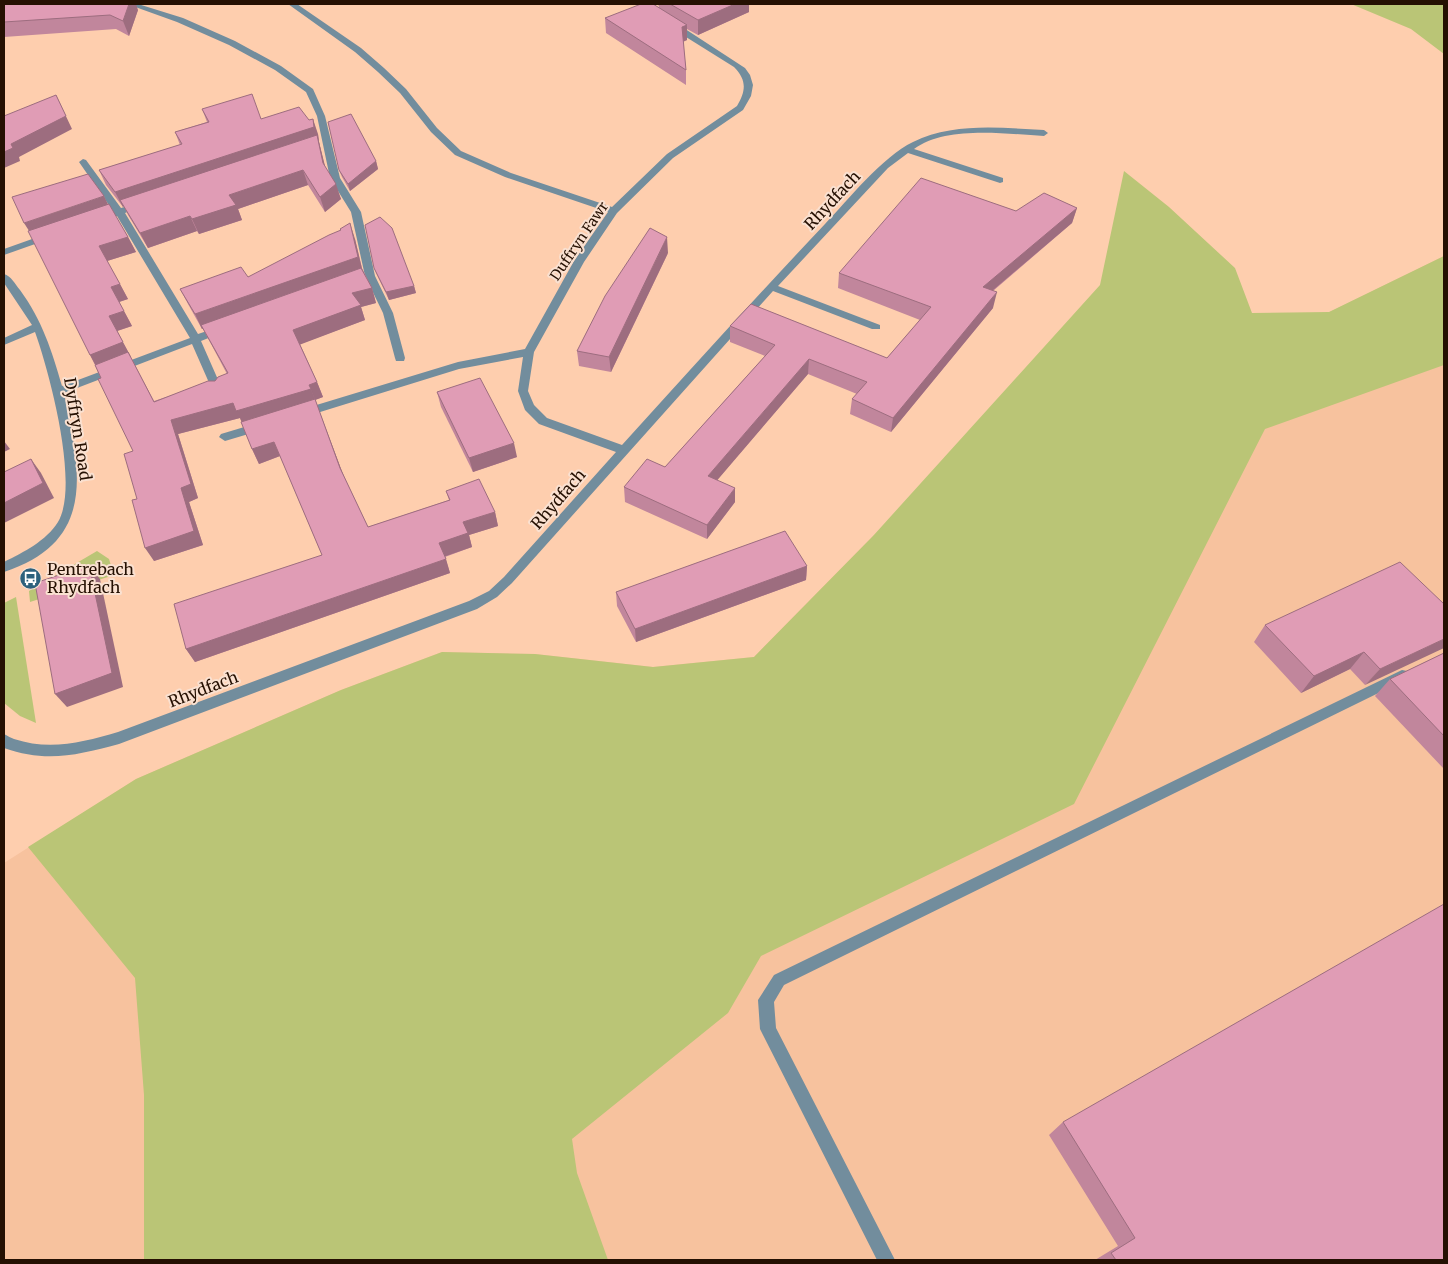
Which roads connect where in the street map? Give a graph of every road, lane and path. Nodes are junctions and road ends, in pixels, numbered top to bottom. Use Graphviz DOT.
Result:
graph roads {
  1 [pos="131,4"];
  2 [pos="292,4"];
  3 [pos="663,18"];
  4 [pos="1044,133"];
  5 [pos="907,150"];
  6 [pos="83,162"];
  7 [pos="1000,180"];
  8 [pos="147,203"];
  9 [pos="614,211"];
  10 [pos="119,212"];
  11 [pos="93,221"];
  12 [pos="57,234"];
  13 [pos="4,252"];
  14 [pos="4,277"];
  15 [pos="772,287"];
  16 [pos="232,325"];
  17 [pos="37,327"];
  18 [pos="876,327"];
  19 [pos="195,338"];
  20 [pos="4,342"];
  21 [pos="529,352"];
  22 [pos="400,358"];
  23 [pos="59,391"];
  24 [pos="218,391"];
  25 [pos="289,417"];
  26 [pos="271,423"];
  27 [pos="225,437"];
  28 [pos="623,450"];
  29 [pos="4,567"];
  30 [pos="1418,667"];
  31 [pos="4,740"];
  32 [pos="886,1260"];
  1 -- 22 [label="street"];
  2 -- 9 [label="street"];
  3 -- 9 [label="street, Duffryn Fawr"];
  4 -- 5 [label="street, Rhydfach"];
  5 -- 7 [label="street"];
  5 -- 15 [label="street, Rhydfach"];
  6 -- 10 [label="street"];
  8 -- 10 [label="street"];
  9 -- 21 [label="street, Duffryn Fawr"];
  10 -- 11 [label="street"];
  10 -- 19 [label="street"];
  12 -- 13 [label="street"];
  14 -- 17 [label="street, Dyffryn Road"];
  15 -- 18 [label="street"];
  15 -- 28 [label="street, Rhydfach"];
  16 -- 19 [label="street"];
  17 -- 20 [label="street"];
  17 -- 23 [label="street, Dyffryn Road"];
  19 -- 23 [label="street"];
  19 -- 24 [label="street"];
  21 -- 25 [label="street"];
  21 -- 28 [label="street, Duffryn Fawr"];
  23 -- 29 [label="street, Dyffryn Road"];
  26 -- 27 [label="street"];
  28 -- 31 [label="street, Rhydfach"];
  30 -- 32 [label="street"];
}
